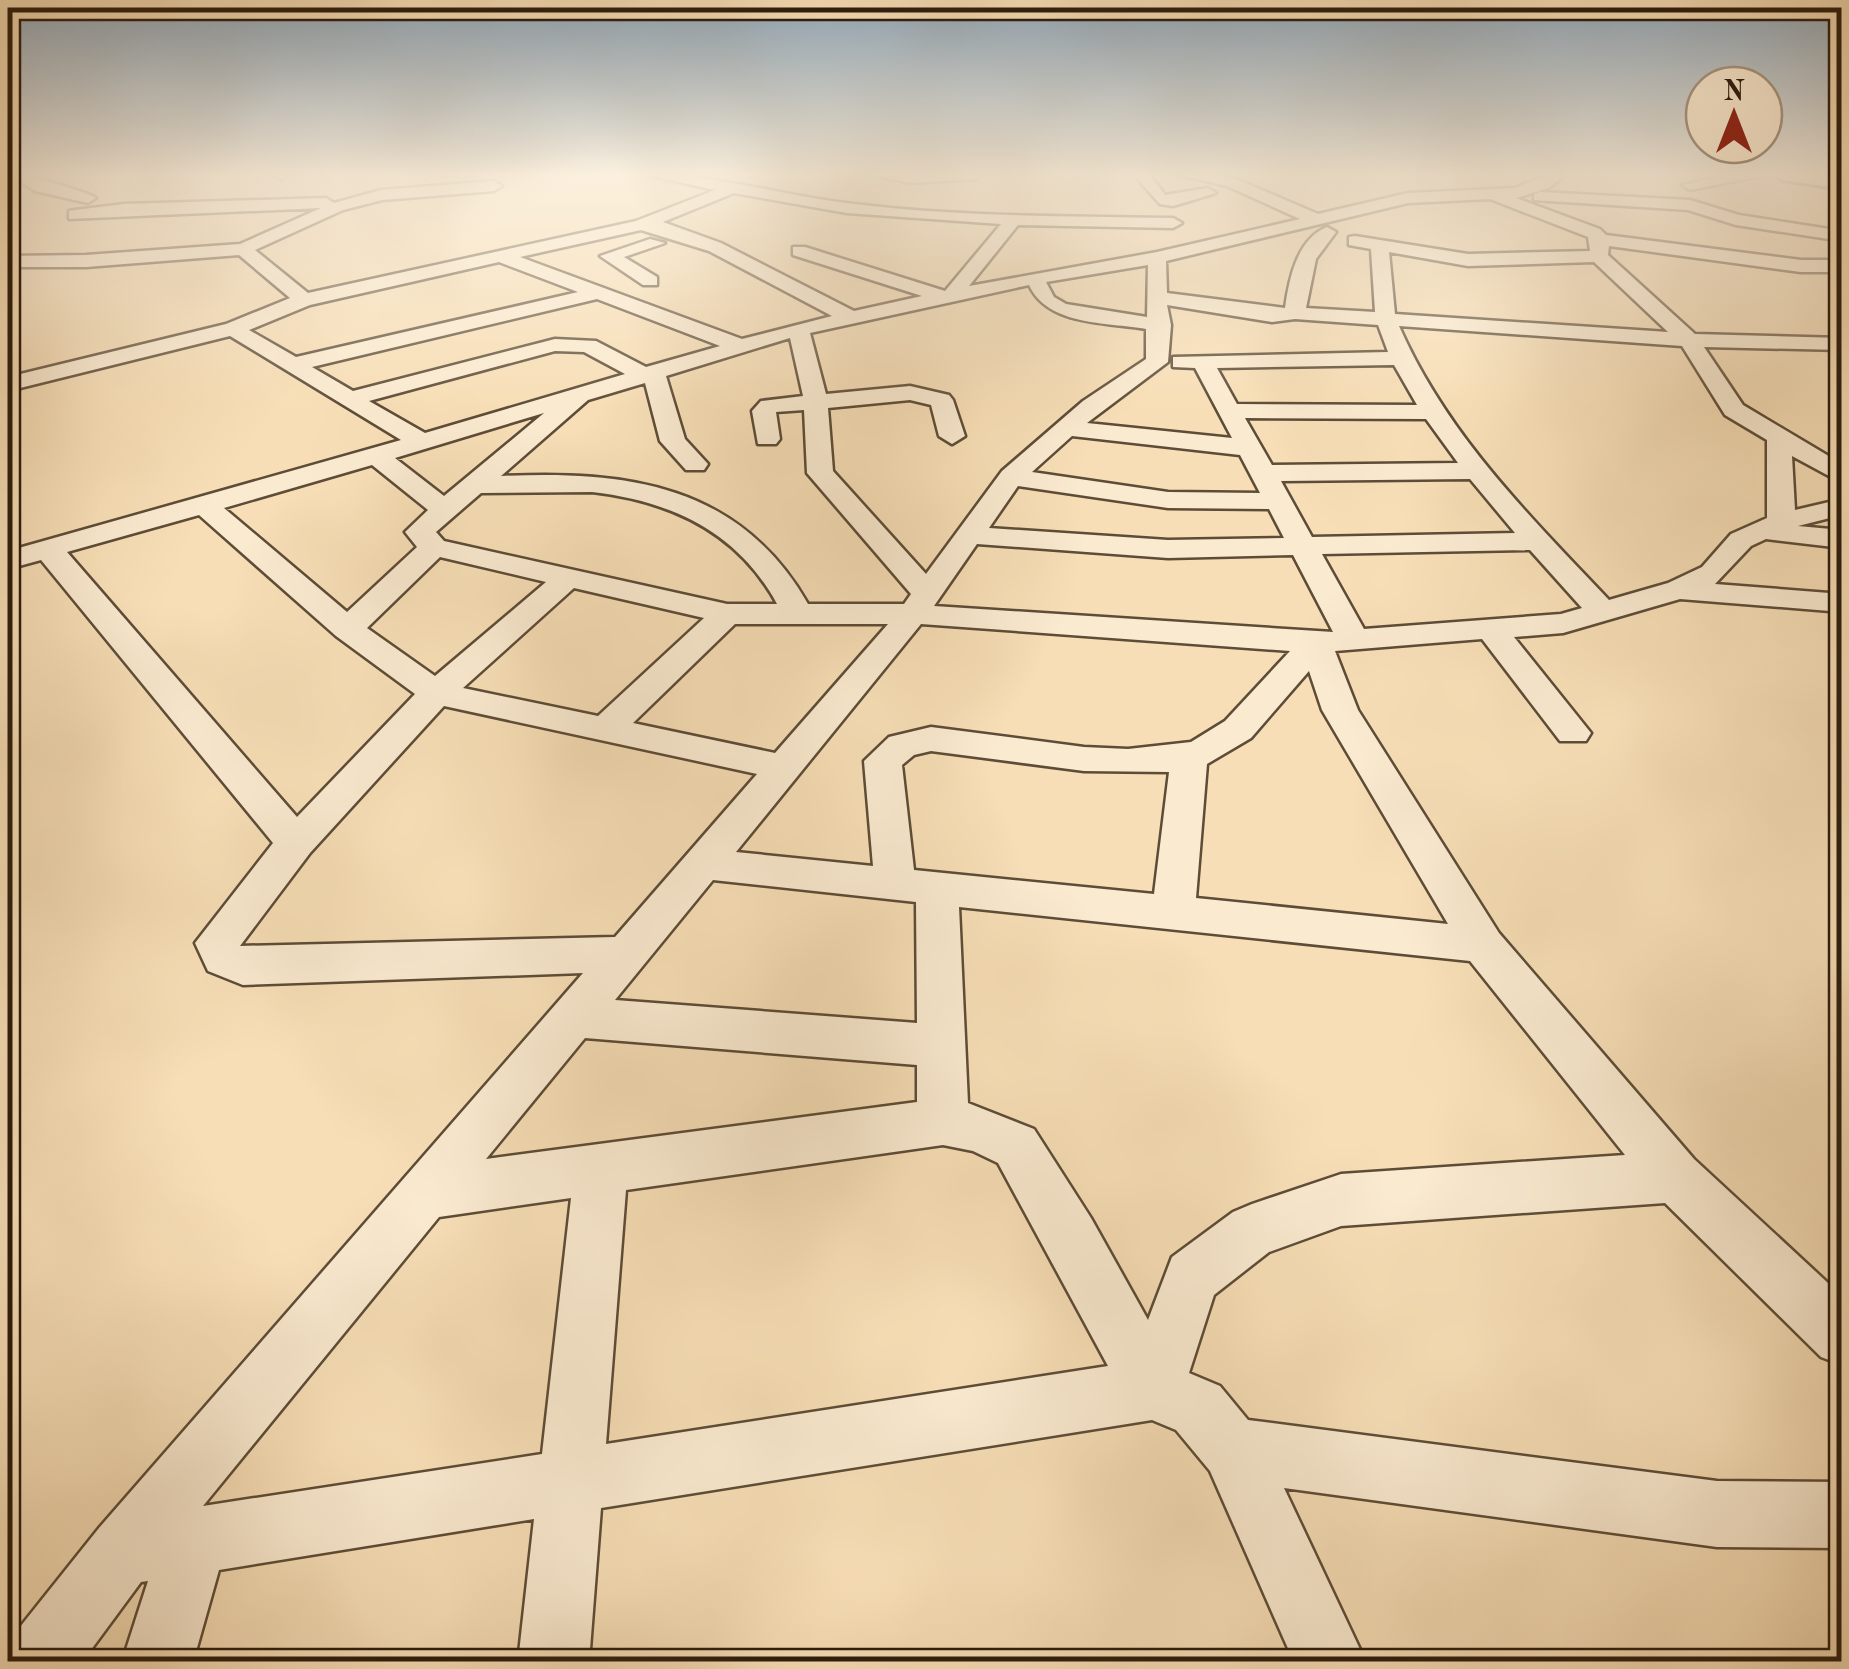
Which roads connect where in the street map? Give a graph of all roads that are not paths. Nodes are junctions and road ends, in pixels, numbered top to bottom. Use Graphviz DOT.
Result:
graph roads {
  1 [pos="58,252"];
  2 [pos="148,252"];
  3 [pos="205,252"];
  4 [pos="245,252"];
  5 [pos="518,252"];
  6 [pos="624,252"];
  7 [pos="723,252"];
  8 [pos="798,252"];
  9 [pos="833,252"];
  10 [pos="986,252"];
  11 [pos="1164,252"];
  12 [pos="1182,252"];
  13 [pos="1308,252"];
  14 [pos="1380,252"];
  15 [pos="1409,252"];
  16 [pos="1802,252"];
  17 [pos="1603,254"];
  18 [pos="143,255"];
  19 [pos="500,256"];
  20 [pos="1160,257"];
  21 [pos="40,260"];
  22 [pos="8,261"];
  23 [pos="1028,264"];
  24 [pos="1801,266"];
  25 [pos="1834,267"];
  26 [pos="1646,270"];
  27 [pos="1700,274"];
  28 [pos="771,277"];
  29 [pos="602,292"];
  30 [pos="948,296"];
  31 [pos="1159,298"];
  32 [pos="304,300"];
  33 [pos="1295,313"];
  34 [pos="850,317"];
  35 [pos="1386,322"];
  36 [pos="1160,326"];
  37 [pos="799,329"];
  38 [pos="233,330"];
  39 [pos="407,337"];
  40 [pos="1689,340"];
  41 [pos="1842,344"];
  42 [pos="741,346"];
  43 [pos="1403,358"];
  44 [pos="1202,361"];
  45 [pos="1158,362"];
  46 [pos="292,365"];
  47 [pos="465,367"];
  48 [pos="649,374"];
  49 [pos="8,384"];
  50 [pos="581,394"];
  51 [pos="349,399"];
  52 [pos="815,399"];
  53 [pos="539,406"];
  54 [pos="1229,411"];
  55 [pos="1434,412"];
  56 [pos="1067,428"];
  57 [pos="952,436"];
  58 [pos="767,439"];
  59 [pos="1779,441"];
  60 [pos="421,442"];
  61 [pos="1249,448"];
  62 [pos="376,456"];
  63 [pos="696,464"];
  64 [pos="1482,472"];
  65 [pos="1263,473"];
  66 [pos="1842,475"];
  67 [pos="1011,477"];
  68 [pos="474,485"];
  69 [pos="1278,501"];
  70 [pos="204,505"];
  71 [pos="1842,507"];
  72 [pos="445,510"];
  73 [pos="1770,527"];
  74 [pos="969,535"];
  75 [pos="1842,539"];
  76 [pos="1538,541"];
  77 [pos="1304,546"];
  78 [pos="434,548"];
  79 [pos="48,549"];
  80 [pos="1728,557"];
  81 [pos="8,560"];
  82 [pos="568,578"];
  83 [pos="1679,590"];
  84 [pos="1832,602"];
  85 [pos="920,604"];
  86 [pos="797,612"];
  87 [pos="1603,612"];
  88 [pos="727,614"];
  89 [pos="347,629"];
  90 [pos="1492,630"];
  91 [pos="1334,642"];
  92 [pos="436,693"];
  93 [pos="605,729"];
  94 [pos="1573,733"];
  95 [pos="1189,757"];
  96 [pos="784,768"];
  97 [pos="296,843"];
  98 [pos="703,864"];
  99 [pos="916,887"];
  100 [pos="1173,913"];
  101 [pos="1483,945"];
  102 [pos="627,954"];
  103 [pos="574,1017"];
  104 [pos="941,1046"];
  105 [pos="943,1122"];
  106 [pos="600,1169"];
  107 [pos="1675,1177"];
  108 [pos="425,1193"];
  109 [pos="1842,1336"];
  110 [pos="1153,1389"];
  111 [pos="1232,1448"];
  112 [pos="571,1482"];
  113 [pos="1842,1515"];
  114 [pos="195,1540"];
  115 [pos="123,1552"];
  116 [pos="37,1662"];
  117 [pos="157,1662"];
  118 [pos="553,1662"];
  119 [pos="1332,1662"];
  1 -- 21 [label="street"];
  2 -- 18 [label="street"];
  3 -- 18 [label="street"];
  4 -- 32 [label="street"];
  5 -- 19 [label="street"];
  6 -- 7 [label="street"];
  7 -- 28 [label="street"];
  8 -- 28 [label="street"];
  9 -- 30 [label="street"];
  10 -- 23 [label="street"];
  10 -- 30 [label="street"];
  11 -- 20 [label="street"];
  12 -- 20 [label="street"];
  13 -- 33 [label="street"];
  14 -- 35 [label="street"];
  15 -- 17 [label="street"];
  16 -- 25 [label="street"];
  17 -- 24 [label="street"];
  17 -- 26 [label="street"];
  17 -- 40 [label="street"];
  18 -- 21 [label="street"];
  19 -- 29 [label="street"];
  19 -- 32 [label="street"];
  20 -- 23 [label="street"];
  20 -- 31 [label="street"];
  21 -- 22 [label="street"];
  23 -- 30 [label="street"];
  23 -- 36 [label="street"];
  24 -- 25 [label="street"];
  24 -- 27 [label="street"];
  28 -- 34 [label="street"];
  29 -- 39 [label="street"];
  29 -- 42 [label="street"];
  30 -- 34 [label="street"];
  31 -- 33 [label="street"];
  31 -- 36 [label="street"];
  32 -- 38 [label="street"];
  33 -- 35 [label="street"];
  34 -- 37 [label="street"];
  35 -- 40 [label="street"];
  35 -- 43 [label="street"];
  36 -- 45 [label="street"];
  37 -- 42 [label="street"];
  37 -- 52 [label="street"];
  38 -- 46 [label="street"];
  38 -- 49 [label="street"];
  39 -- 46 [label="street"];
  39 -- 47 [label="street"];
  40 -- 41 [label="street"];
  40 -- 59 [label="street"];
  42 -- 48 [label="street"];
  43 -- 44 [label="street"];
  43 -- 55 [label="street"];
  44 -- 45 [label="street"];
  44 -- 54 [label="street"];
  45 -- 56 [label="street"];
  46 -- 51 [label="street"];
  47 -- 48 [label="street"];
  47 -- 51 [label="street"];
  47 -- 53 [label="street"];
  48 -- 50 [label="street"];
  48 -- 63 [label="street"];
  50 -- 53 [label="street"];
  50 -- 68 [label="street"];
  51 -- 60 [label="street"];
  52 -- 57 [label="street"];
  52 -- 58 [label="street"];
  52 -- 85 [label="street"];
  53 -- 60 [label="street"];
  54 -- 55 [label="street"];
  54 -- 61 [label="street"];
  55 -- 64 [label="street"];
  56 -- 61 [label="street"];
  56 -- 67 [label="street"];
  59 -- 66 [label="street"];
  59 -- 73 [label="street"];
  60 -- 62 [label="street"];
  61 -- 65 [label="street"];
  62 -- 70 [label="street"];
  62 -- 72 [label="street"];
  64 -- 65 [label="street"];
  64 -- 76 [label="street"];
  65 -- 69 [label="street"];
  67 -- 69 [label="street"];
  67 -- 74 [label="street"];
  68 -- 72 [label="street"];
  68 -- 86 [label="street"];
  69 -- 77 [label="street"];
  70 -- 79 [label="street"];
  70 -- 89 [label="street"];
  71 -- 73 [label="street"];
  72 -- 78 [label="street"];
  73 -- 75 [label="street"];
  73 -- 80 [label="street"];
  74 -- 77 [label="street"];
  74 -- 85 [label="street"];
  76 -- 77 [label="street"];
  76 -- 87 [label="street"];
  77 -- 91 [label="street"];
  78 -- 82 [label="street"];
  78 -- 89 [label="street"];
  79 -- 81 [label="street"];
  79 -- 97 [label="street"];
  80 -- 83 [label="street"];
  80 -- 84 [label="street"];
  82 -- 88 [label="street"];
  82 -- 92 [label="street"];
  83 -- 84 [label="street"];
  83 -- 87 [label="street"];
  85 -- 86 [label="street"];
  85 -- 91 [label="street"];
  85 -- 96 [label="street"];
  86 -- 88 [label="street"];
  87 -- 90 [label="street"];
  88 -- 93 [label="street"];
  89 -- 92 [label="street"];
  90 -- 91 [label="street"];
  90 -- 94 [label="street"];
  91 -- 95 [label="street"];
  91 -- 101 [label="street"];
  92 -- 93 [label="street"];
  92 -- 97 [label="street"];
  93 -- 96 [label="street"];
  95 -- 99 [label="street"];
  95 -- 100 [label="street"];
  96 -- 98 [label="street"];
  97 -- 102 [label="street"];
  98 -- 99 [label="street"];
  98 -- 102 [label="street"];
  99 -- 100 [label="street"];
  99 -- 104 [label="street"];
  100 -- 101 [label="street"];
  101 -- 107 [label="street"];
  102 -- 103 [label="street"];
  103 -- 104 [label="street"];
  103 -- 108 [label="street"];
  104 -- 105 [label="street"];
  105 -- 106 [label="street"];
  105 -- 110 [label="street"];
  106 -- 108 [label="street"];
  106 -- 112 [label="street"];
  107 -- 109 [label="street"];
  107 -- 110 [label="street"];
  108 -- 115 [label="street"];
  110 -- 111 [label="street"];
  110 -- 112 [label="street"];
  111 -- 113 [label="street"];
  111 -- 119 [label="street"];
  112 -- 114 [label="street"];
  112 -- 118 [label="street"];
  114 -- 115 [label="street"];
  114 -- 117 [label="street"];
  115 -- 116 [label="street"];
}
